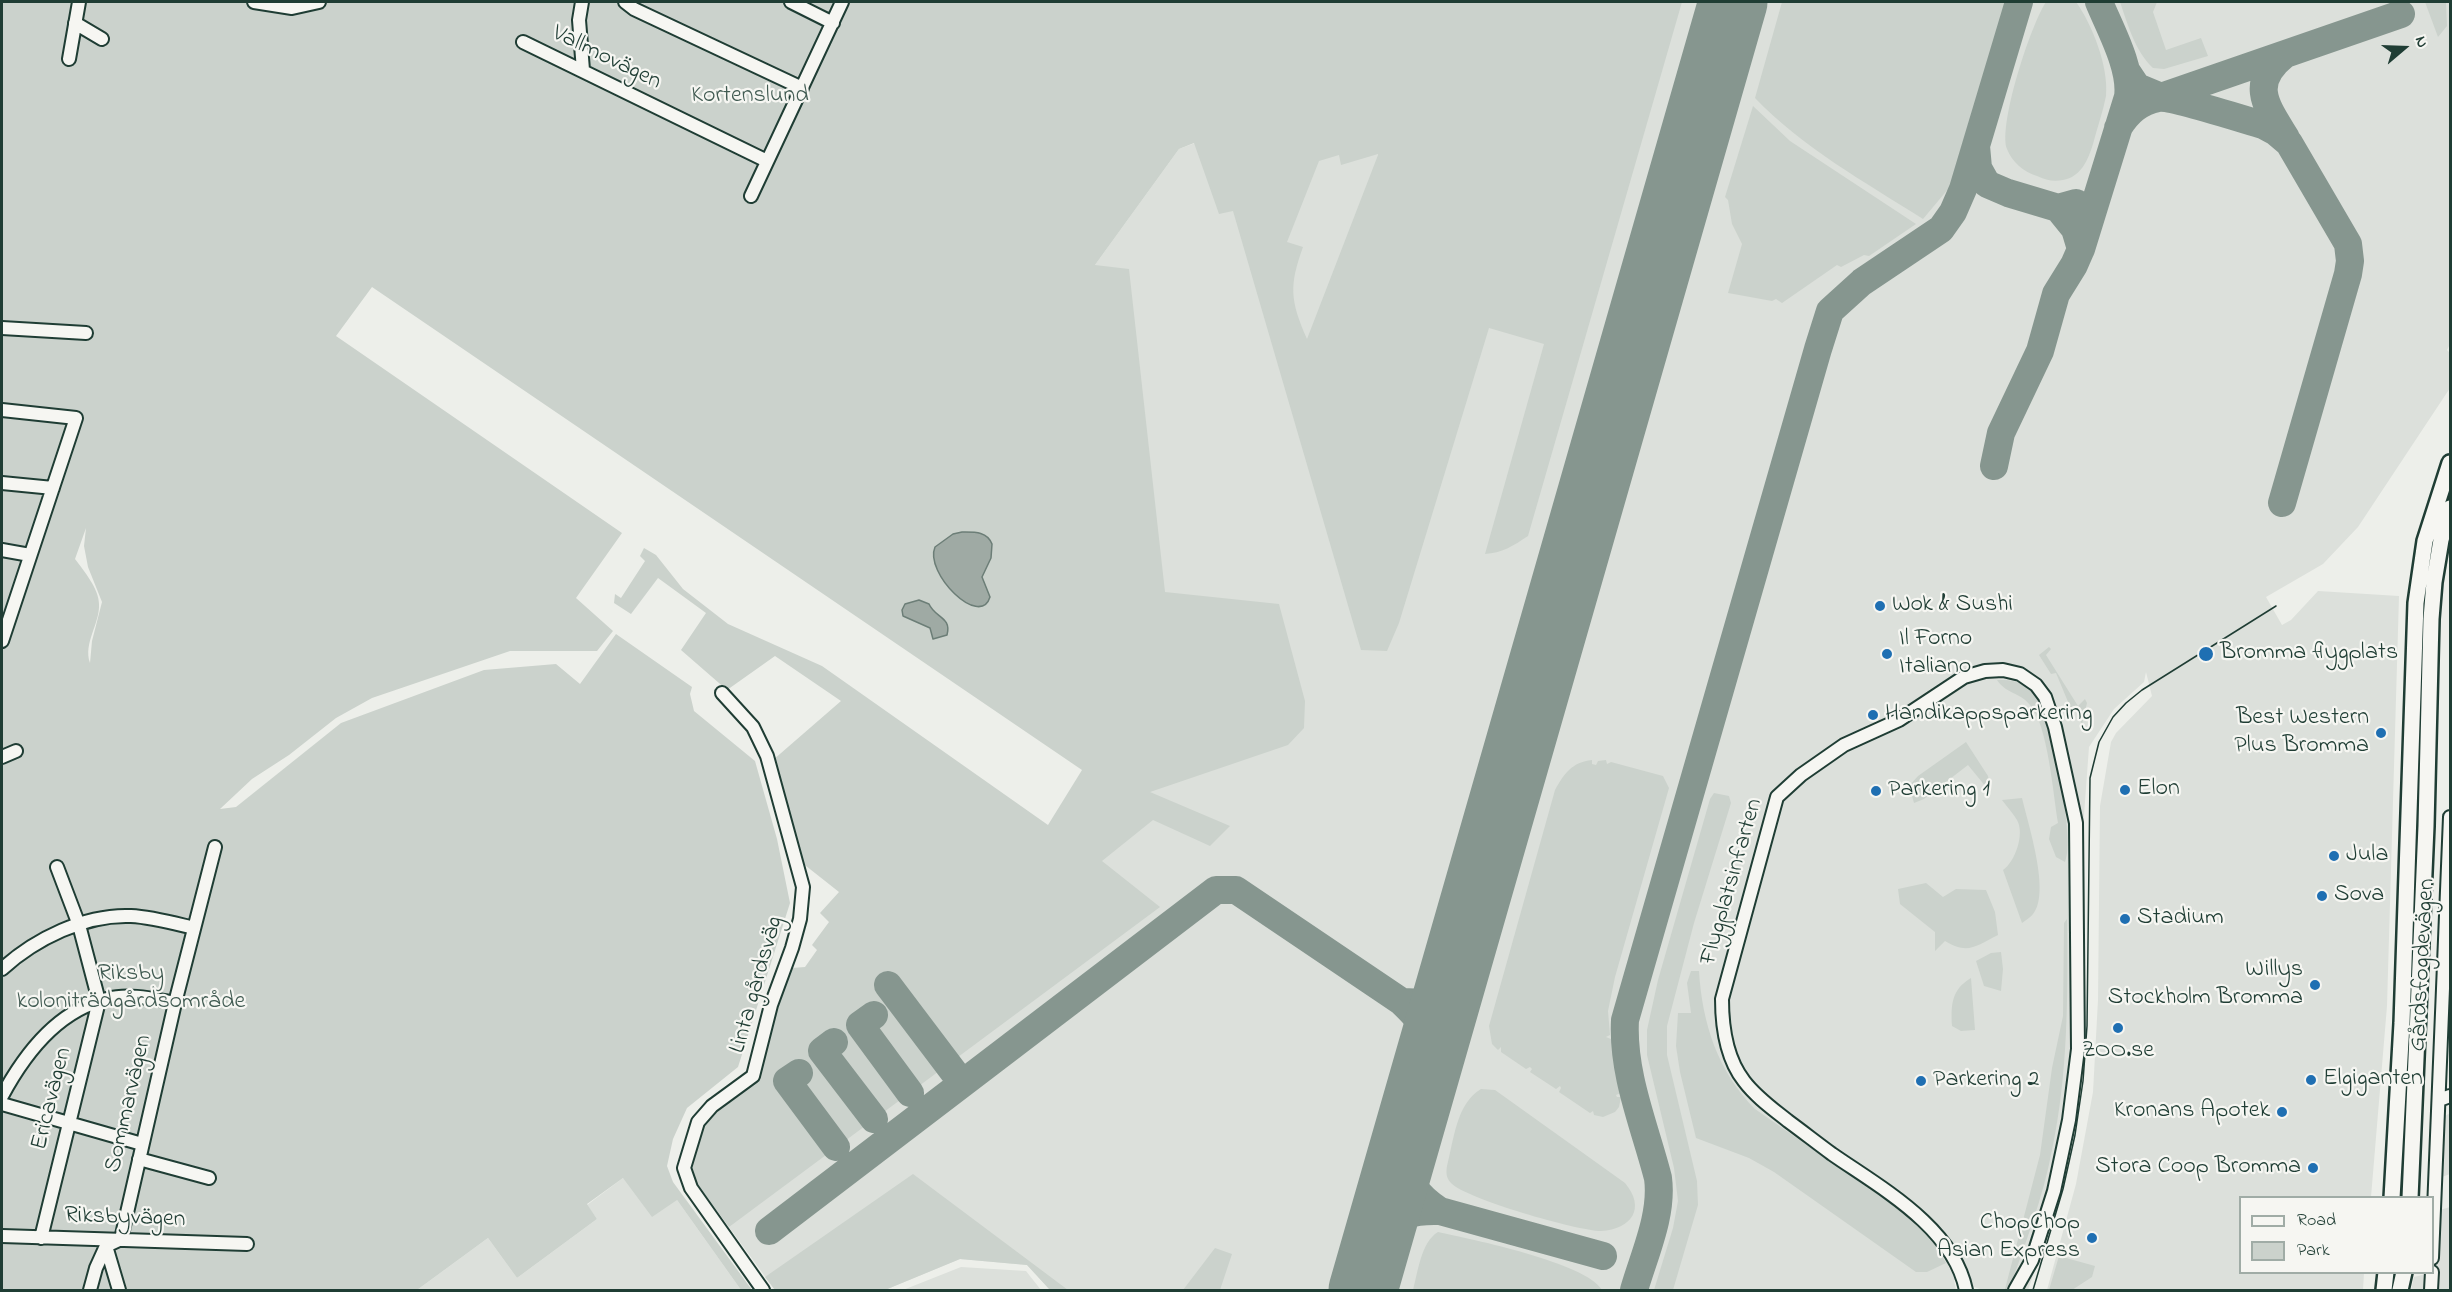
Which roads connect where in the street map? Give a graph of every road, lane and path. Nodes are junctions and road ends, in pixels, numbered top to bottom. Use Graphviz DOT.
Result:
graph roads {
  1 [pos="79,2"];
  2 [pos="254,2"];
  3 [pos="319,2"];
  4 [pos="582,2"];
  5 [pos="625,2"];
  6 [pos="790,2"];
  7 [pos="842,2"];
  8 [pos="75,23"];
  9 [pos="833,23"];
  10 [pos="102,39"];
  11 [pos="523,42"];
  12 [pos="69,59"];
  13 [pos="583,70"];
  14 [pos="802,88"];
  15 [pos="767,161"];
  16 [pos="751,196"];
  17 [pos="2,328"];
  18 [pos="86,333"];
  19 [pos="2,410"];
  20 [pos="2451,463"];
  21 [pos="2,483"];
  22 [pos="53,488"];
  23 [pos="2451,508"];
  24 [pos="2,550"];
  25 [pos="30,555"];
  26 [pos="3,633"];
  27 [pos="722,693"];
  28 [pos="16,751"];
  29 [pos="2,757"];
  30 [pos="2409,804"];
  31 [pos="2426,805"];
  32 [pos="2451,817"];
  33 [pos="215,847"];
  34 [pos="57,867"];
  35 [pos="2450,870"];
  36 [pos="79,925"];
  37 [pos="194,928"];
  38 [pos="2,969"];
  39 [pos="99,1001"];
  40 [pos="175,1003"];
  41 [pos="2,1096"];
  42 [pos="2445,1098"];
  43 [pos="2,1104"];
  44 [pos="69,1123"];
  45 [pos="142,1144"];
  46 [pos="139,1159"];
  47 [pos="209,1178"];
  48 [pos="2392,1196"];
  49 [pos="2410,1196"];
  50 [pos="2,1236"];
  51 [pos="41,1238"];
  52 [pos="121,1239"];
  53 [pos="247,1244"];
  54 [pos="2434,1245"];
  55 [pos="106,1246"];
  56 [pos="2386,1274"];
  57 [pos="2404,1274"];
  58 [pos="2432,1274"];
  59 [pos="90,1290"];
  60 [pos="119,1290"];
  61 [pos="763,1290"];
  62 [pos="1966,1290"];
  63 [pos="2015,1290"];
  64 [pos="2384,1290"];
  65 [pos="2400,1290"];
  66 [pos="2431,1290"];
  1 -- 8 [label="street"];
  2 -- 3 [label="street"];
  4 -- 13 [label="street"];
  5 -- 14 [label="street"];
  6 -- 9 [label="street"];
  7 -- 9 [label="street"];
  8 -- 10 [label="street"];
  8 -- 12 [label="street"];
  9 -- 14 [label="street"];
  11 -- 13 [label="street, Vallmovägen"];
  13 -- 15 [label="street, Vallmovägen"];
  14 -- 15 [label="street"];
  15 -- 16 [label="street"];
  17 -- 18 [label="street"];
  19 -- 22 [label="street"];
  20 -- 30 [label="main road"];
  21 -- 22 [label="street"];
  22 -- 25 [label="street"];
  23 -- 31 [label="main road"];
  24 -- 25 [label="street"];
  25 -- 26 [label="street"];
  27 -- 61 [label="street, Linta gårdsväg"];
  28 -- 29 [label="street"];
  30 -- 31 [label="main road"];
  30 -- 48 [label="main road"];
  31 -- 49 [label="main road"];
  32 -- 35 [label="street, Gårdsfogdevägen"];
  33 -- 37 [label="street, Sommarvägen"];
  34 -- 36 [label="street, Ericavägen"];
  35 -- 42 [label="street, Gårdsfogdevägen"];
  36 -- 37 [label="street"];
  36 -- 38 [label="street"];
  36 -- 39 [label="street, Ericavägen"];
  37 -- 40 [label="street, Sommarvägen"];
  39 -- 40 [label="street"];
  39 -- 41 [label="street"];
  39 -- 44 [label="street, Ericavägen"];
  40 -- 45 [label="street, Sommarvägen"];
  42 -- 54 [label="street, Gårdsfogdevägen"];
  43 -- 44 [label="street"];
  44 -- 45 [label="street"];
  44 -- 51 [label="street, Ericavägen"];
  45 -- 46 [label="street, Sommarvägen"];
  46 -- 47 [label="street"];
  46 -- 52 [label="street, Sommarvägen"];
  50 -- 51 [label="street, Riksbyvägen"];
  51 -- 52 [label="street, Riksbyvägen"];
  52 -- 53 [label="street, Riksbyvägen"];
  52 -- 55 [label="street"];
  55 -- 59 [label="street"];
  55 -- 60 [label="street"];
  56 -- 64 [label="main road"];
  57 -- 65 [label="main road"];
  58 -- 66 [label="street"];
  62 -- 63 [label="street, Flygplatsinfarten"];
}
